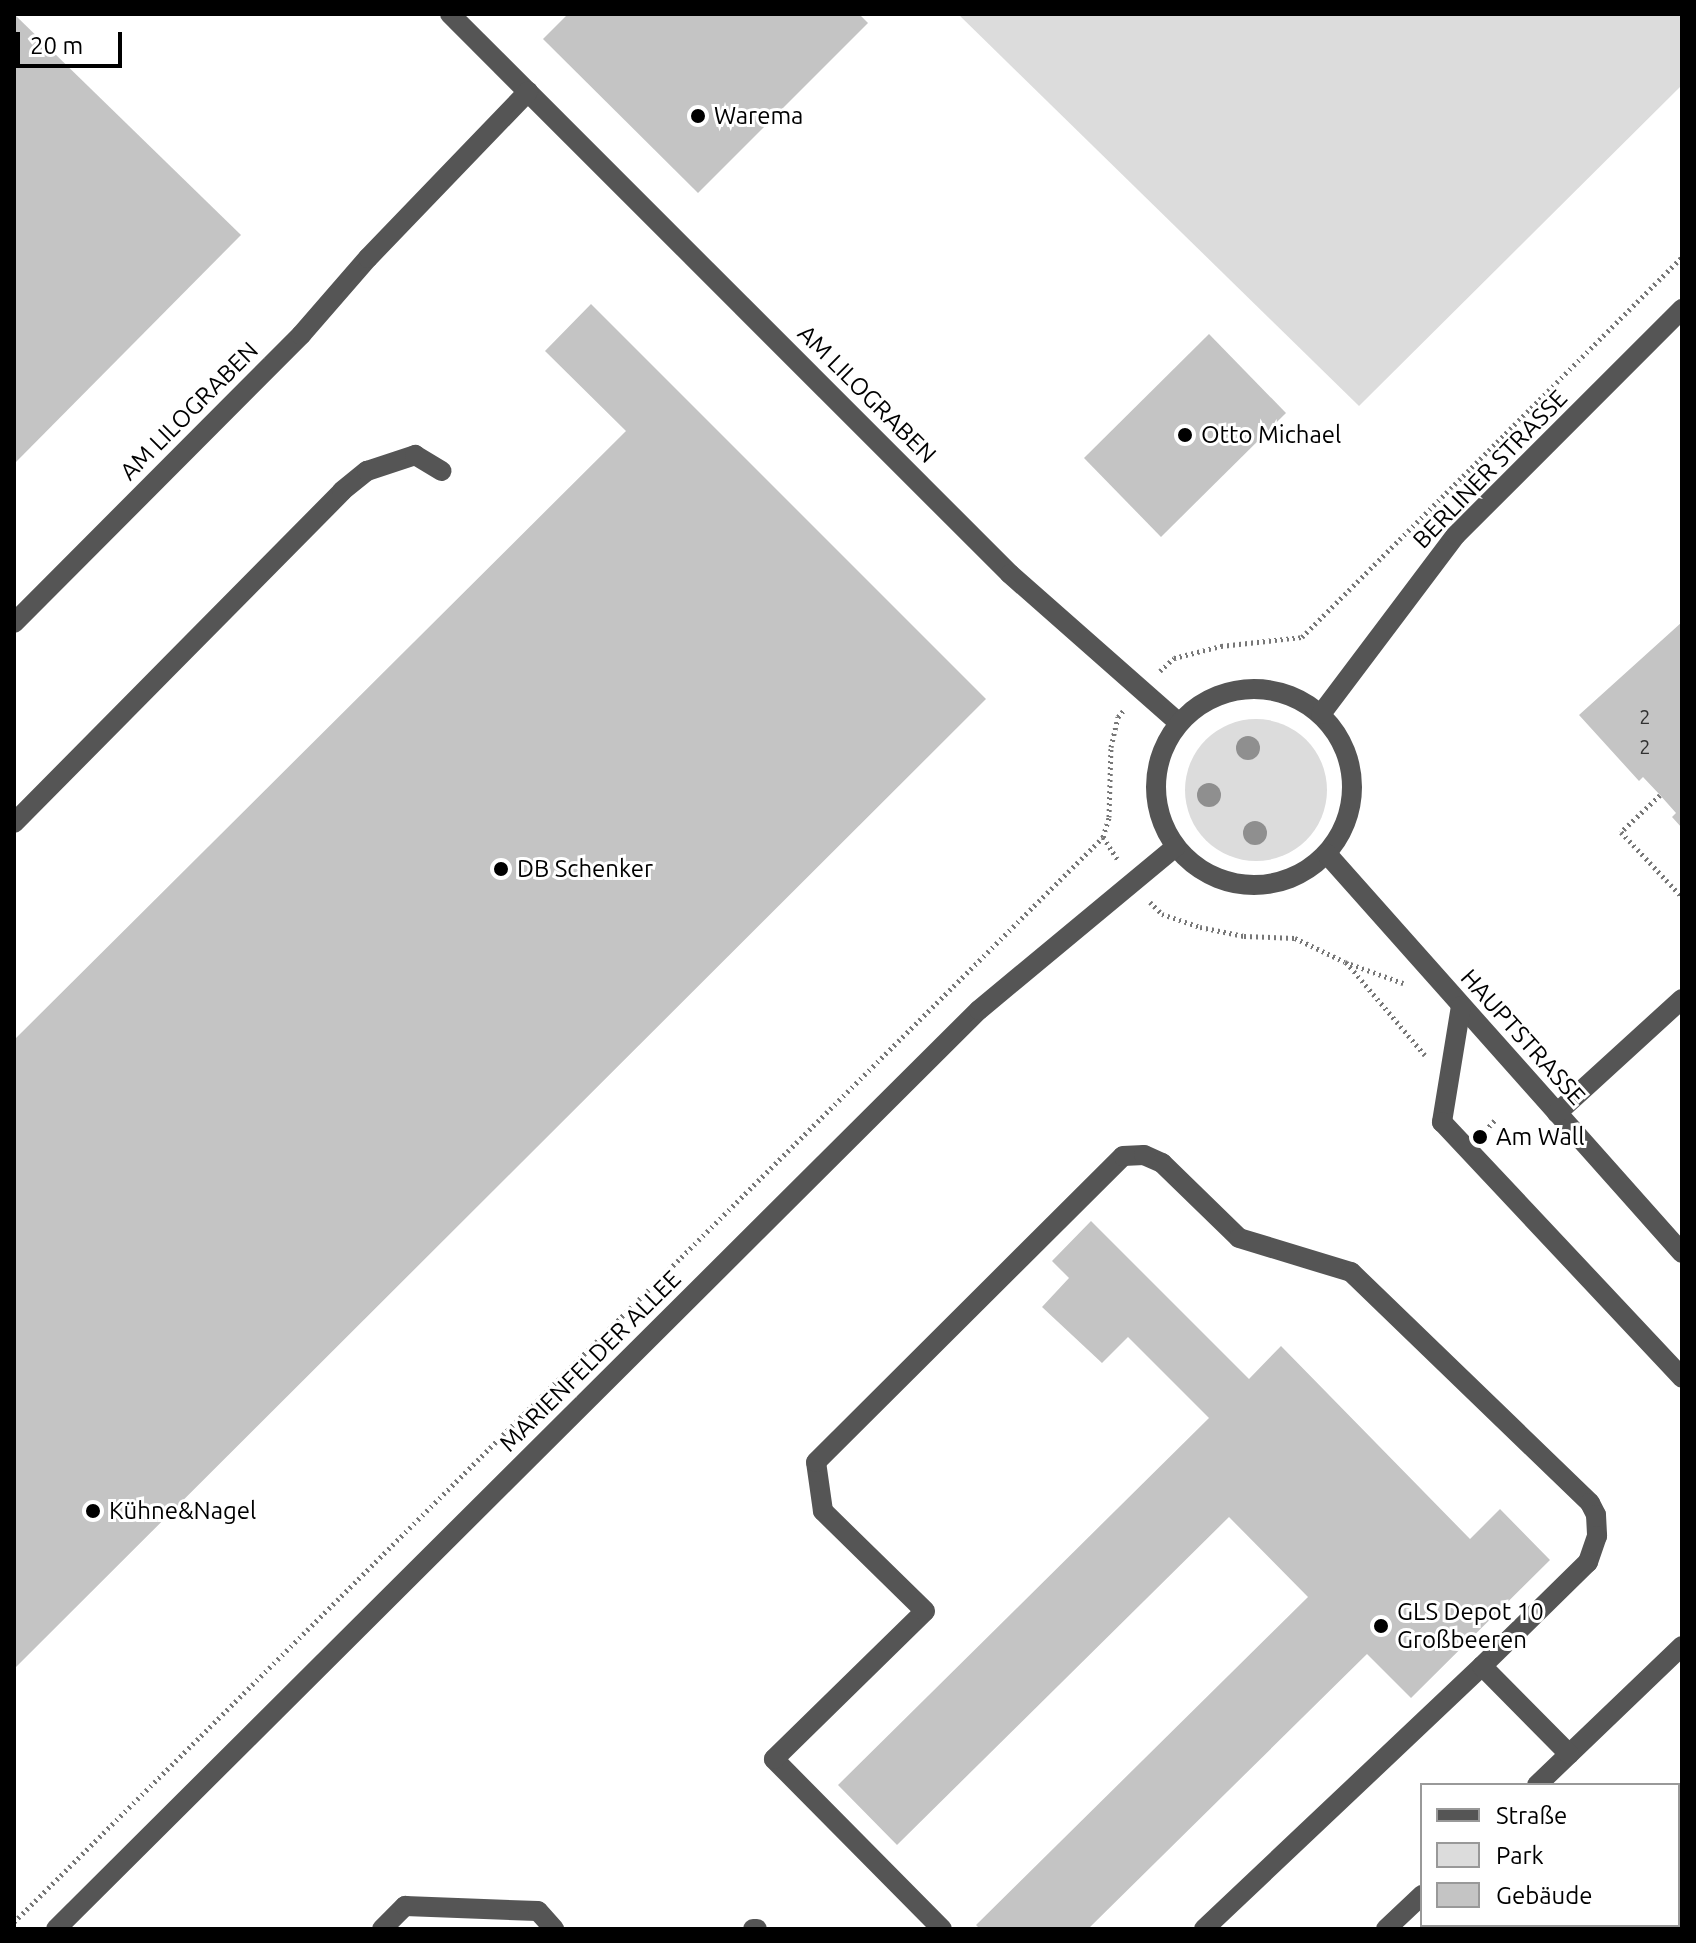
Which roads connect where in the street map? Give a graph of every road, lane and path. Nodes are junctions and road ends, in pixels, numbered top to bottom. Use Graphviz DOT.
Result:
graph roads {
  1 [pos="450,14"];
  2 [pos="528,92"];
  3 [pos="1682,257"];
  4 [pos="1682,309"];
  5 [pos="442,471"];
  6 [pos="14,623"];
  7 [pos="1142,688"];
  8 [pos="1321,714"];
  9 [pos="1179,723"];
  10 [pos="1660,795"];
  11 [pos="14,823"];
  12 [pos="1103,837"];
  13 [pos="1175,847"];
  14 [pos="1327,854"];
  15 [pos="1132,883"];
  16 [pos="1682,897"];
  17 [pos="1345,962"];
  18 [pos="1370,969"];
  19 [pos="1682,999"];
  20 [pos="1461,1006"];
  21 [pos="1448,1083"];
  22 [pos="1557,1113"];
  23 [pos="1488,1128"];
  24 [pos="1682,1253"];
  25 [pos="1682,1378"];
  26 [pos="1682,1646"];
  27 [pos="1482,1666"];
  28 [pos="1569,1754"];
  29 [pos="1539,1783"];
  30 [pos="1420,1897"];
  31 [pos="14,1922"];
  32 [pos="56,1929"];
  33 [pos="382,1929"];
  34 [pos="554,1929"];
  35 [pos="942,1929"];
  36 [pos="1204,1929"];
  37 [pos="1386,1929"];
  1 -- 2 [label="street, AM LILOGRABEN"];
  2 -- 6 [label="street, AM LILOGRABEN"];
  2 -- 7 [label="street, AM LILOGRABEN"];
  3 -- 7 [label="path"];
  4 -- 8 [label="street, BERLINER STRASSE"];
  5 -- 11 [label="street"];
  7 -- 9 [label="street, AM LILOGRABEN"];
  7 -- 12 [label="path"];
  8 -- 9 [label="street"];
  8 -- 14 [label="street"];
  9 -- 13 [label="street"];
  10 -- 16 [label="path"];
  12 -- 15 [label="path"];
  12 -- 31 [label="path"];
  13 -- 14 [label="street"];
  13 -- 15 [label="street, MARIENFELDER ALLEE"];
  14 -- 20 [label="street, HAUPTSTRASSE"];
  15 -- 17 [label="path"];
  15 -- 32 [label="street, MARIENFELDER ALLEE"];
  17 -- 18 [label="path"];
  17 -- 21 [label="path"];
  19 -- 22 [label="street"];
  20 -- 21 [label="street"];
  20 -- 22 [label="street, HAUPTSTRASSE"];
  21 -- 23 [label="path"];
  21 -- 25 [label="street"];
  22 -- 24 [label="street, HAUPTSTRASSE"];
  26 -- 28 [label="street"];
  27 -- 28 [label="street"];
  27 -- 35 [label="street"];
  27 -- 36 [label="street"];
  28 -- 29 [label="street"];
  30 -- 37 [label="street"];
  33 -- 34 [label="street"];
}
